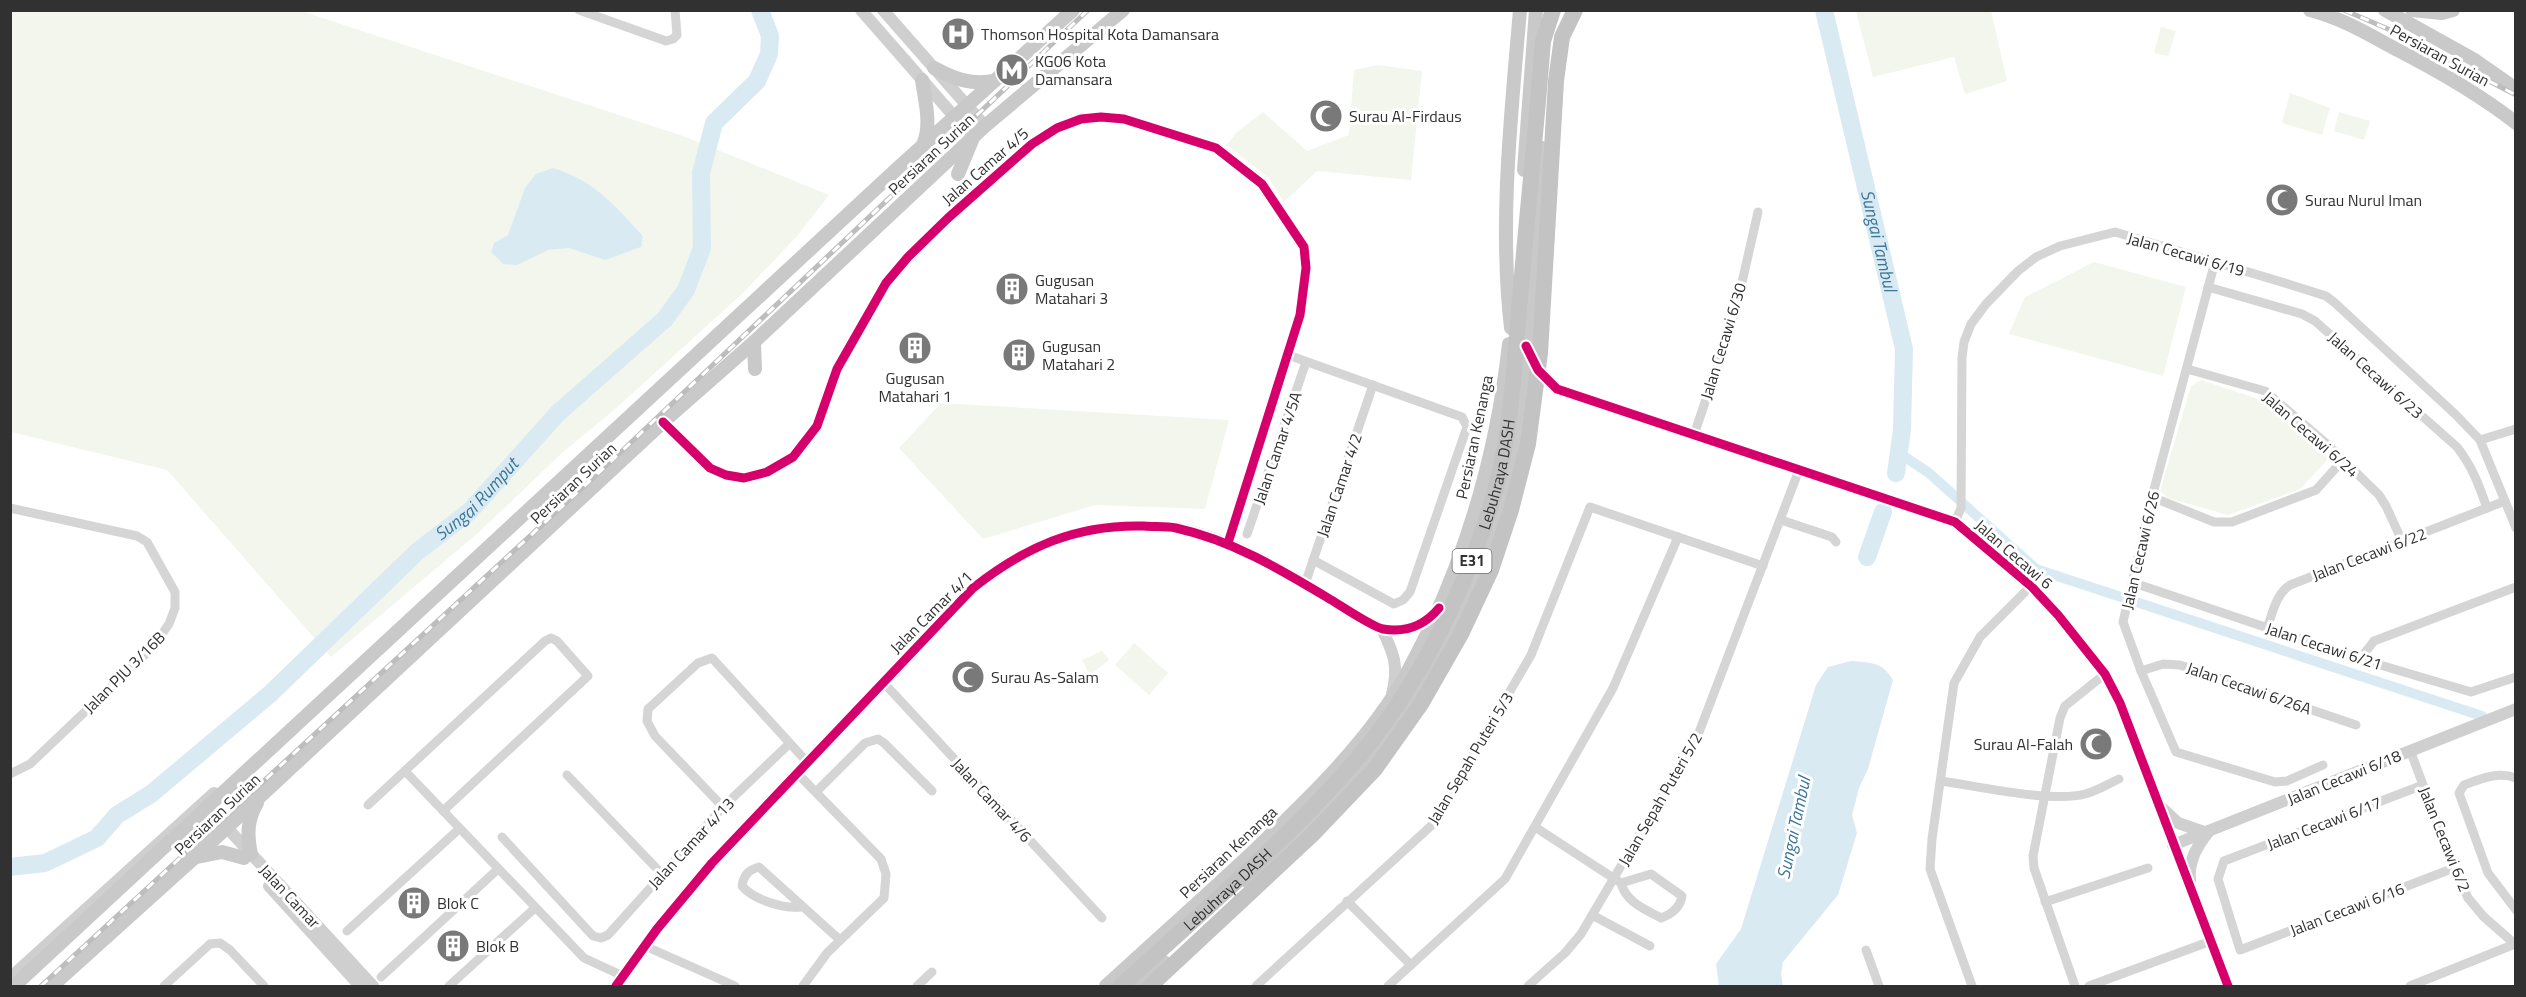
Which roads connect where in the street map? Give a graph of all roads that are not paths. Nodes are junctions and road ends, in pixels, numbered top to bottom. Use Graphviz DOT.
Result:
graph roads {
  1 [pos="579,10"];
  2 [pos="675,10"];
  3 [pos="861,10"];
  4 [pos="883,10"];
  5 [pos="1060,10"];
  6 [pos="1073,10"];
  7 [pos="1123,10"];
  8 [pos="1520,10"];
  9 [pos="1536,10"];
  10 [pos="1552,10"];
  11 [pos="1575,10"];
  12 [pos="2310,10"];
  13 [pos="2385,10"];
  14 [pos="2412,10"];
  15 [pos="2453,10"];
  16 [pos="1054,27"];
  17 [pos="934,68"];
  18 [pos="996,80"];
  19 [pos="922,81"];
  20 [pos="2516,89"];
  21 [pos="967,105"];
  22 [pos="954,117"];
  23 [pos="2516,123"];
  24 [pos="985,126"];
  25 [pos="973,138"];
  26 [pos="922,147"];
  27 [pos="958,174"];
  28 [pos="1758,212"];
  29 [pos="2215,262"];
  30 [pos="2208,287"];
  31 [pos="1510,328"];
  32 [pos="754,342"];
  33 [pos="1526,346"];
  34 [pos="1288,355"];
  35 [pos="1306,362"];
  36 [pos="755,369"];
  37 [pos="2187,369"];
  38 [pos="1373,385"];
  39 [pos="1557,389"];
  40 [pos="663,422"];
  41 [pos="1518,426"];
  42 [pos="2513,430"];
  43 [pos="1694,435"];
  44 [pos="2480,440"];
  45 [pos="2516,441"];
  46 [pos="2343,460"];
  47 [pos="1799,470"];
  48 [pos="2152,497"];
  49 [pos="2505,501"];
  50 [pos="2491,507"];
  51 [pos="10,508"];
  52 [pos="1780,520"];
  53 [pos="1955,522"];
  54 [pos="2516,528"];
  55 [pos="1247,534"];
  56 [pos="1678,537"];
  57 [pos="2402,541"];
  58 [pos="1836,542"];
  59 [pos="1228,543"];
  60 [pos="1313,560"];
  61 [pos="1763,566"];
  62 [pos="2134,583"];
  63 [pos="1305,584"];
  64 [pos="2031,586"];
  65 [pos="2516,587"];
  66 [pos="1439,608"];
  67 [pos="2267,627"];
  68 [pos="1382,629"];
  69 [pos="2360,659"];
  70 [pos="2141,670"];
  71 [pos="2104,674"];
  72 [pos="2516,677"];
  73 [pos="883,682"];
  74 [pos="1389,703"];
  75 [pos="2516,709"];
  76 [pos="2356,725"];
  77 [pos="789,744"];
  78 [pos="2410,750"];
  79 [pos="260,758"];
  80 [pos="808,763"];
  81 [pos="2323,765"];
  82 [pos="405,771"];
  83 [pos="10,774"];
  84 [pos="798,774"];
  85 [pos="567,775"];
  86 [pos="2516,778"];
  87 [pos="2119,779"];
  88 [pos="1941,781"];
  89 [pos="2423,785"];
  90 [pos="932,791"];
  91 [pos="816,792"];
  92 [pos="2044,795"];
  93 [pos="261,796"];
  94 [pos="2158,801"];
  95 [pos="368,805"];
  96 [pos="723,807"];
  97 [pos="205,809"];
  98 [pos="443,812"];
  99 [pos="1535,827"];
  100 [pos="459,829"];
  101 [pos="224,830"];
  102 [pos="2207,831"];
  103 [pos="501,837"];
  104 [pos="2173,845"];
  105 [pos="248,856"];
  106 [pos="194,858"];
  107 [pos="1238,865"];
  108 [pos="2148,868"];
  109 [pos="2454,868"];
  110 [pos="498,869"];
  111 [pos="662,873"];
  112 [pos="1618,880"];
  113 [pos="2192,892"];
  114 [pos="1347,901"];
  115 [pos="2045,902"];
  116 [pos="801,907"];
  117 [pos="535,908"];
  118 [pos="2516,910"];
  119 [pos="1592,915"];
  120 [pos="1102,918"];
  121 [pos="347,931"];
  122 [pos="1194,935"];
  123 [pos="840,940"];
  124 [pos="2211,941"];
  125 [pos="2515,944"];
  126 [pos="645,946"];
  127 [pos="1650,946"];
  128 [pos="1866,950"];
  129 [pos="2240,950"];
  130 [pos="1411,965"];
  131 [pos="932,972"];
  132 [pos="10,978"];
  133 [pos="377,982"];
  134 [pos="619,982"];
  135 [pos="14,987"];
  136 [pos="52,987"];
  137 [pos="164,987"];
  138 [pos="264,987"];
  139 [pos="360,987"];
  140 [pos="449,987"];
  141 [pos="735,987"];
  142 [pos="803,987"];
  143 [pos="917,987"];
  144 [pos="1106,987"];
  145 [pos="1120,987"];
  146 [pos="1137,987"];
  147 [pos="1149,987"];
  148 [pos="1256,987"];
  149 [pos="1388,987"];
  150 [pos="1528,987"];
  151 [pos="1879,987"];
  152 [pos="1972,987"];
  153 [pos="2075,987"];
  154 [pos="2090,987"];
  155 [pos="2228,987"];
  156 [pos="2410,987"];
  1 -- 2 [label="street"];
  3 -- 19 [label="street"];
  4 -- 17 [label="street"];
  5 -- 16 [label="street"];
  6 -- 16 [label="main road, Persiaran Surian"];
  7 -- 24 [label="main road, Persiaran Surian"];
  8 -- 31 [label="main road"];
  9 -- 31 [label="main road, Persiaran Kenanga"];
  10 -- 33 [label="main road"];
  10 -- 145 [label="highway, Lebuhraya DASH / E31, bridge"];
  11 -- 147 [label="highway, Lebuhraya DASH / E31, bridge"];
  12 -- 23 [label="main road, Persiaran Surian"];
  13 -- 20 [label="main road, Persiaran Surian"];
  14 -- 15 [label="main road"];
  16 -- 18 [label="main road, Persiaran Surian"];
  17 -- 18 [label="main road"];
  17 -- 21 [label="street"];
  18 -- 21 [label="main road, Persiaran Surian"];
  19 -- 22 [label="street"];
  19 -- 26 [label="main road"];
  21 -- 22 [label="main road, Persiaran Surian"];
  21 -- 24 [label="street"];
  22 -- 25 [label="street"];
  22 -- 26 [label="main road, Persiaran Surian"];
  24 -- 25 [label="main road, Persiaran Surian"];
  25 -- 27 [label="main road"];
  25 -- 32 [label="main road, Persiaran Surian"];
  26 -- 79 [label="main road, Persiaran Surian"];
  28 -- 43 [label="street, Jalan Cecawi 6/30"];
  29 -- 30 [label="street, Jalan Cecawi 6/26"];
  29 -- 44 [label="street, Jalan Cecawi 6/19"];
  29 -- 53 [label="street, Jalan Cecawi 6/19"];
  30 -- 37 [label="street, Jalan Cecawi 6/26"];
  30 -- 50 [label="street, Jalan Cecawi 6/23"];
  31 -- 66 [label="main road, Persiaran Kenanga"];
  32 -- 36 [label="main road"];
  32 -- 40 [label="main road, Persiaran Surian"];
  33 -- 39 [label="street"];
  33 -- 41 [label="main road"];
  34 -- 35 [label="street"];
  34 -- 40 [label="street, Jalan Camar 4/5"];
  34 -- 59 [label="street, Jalan Camar 4/5"];
  35 -- 38 [label="street"];
  35 -- 55 [label="street, Jalan Camar 4/5A"];
  37 -- 46 [label="street, Jalan Cecawi 6/24"];
  37 -- 48 [label="street, Jalan Cecawi 6/26"];
  38 -- 60 [label="street, Jalan Camar 4/2"];
  38 -- 60 [label="street"];
  39 -- 41 [label="street"];
  39 -- 43 [label="street, Jalan Cecawi 6"];
  40 -- 93 [label="main road, Persiaran Surian"];
  41 -- 122 [label="main road"];
  42 -- 44 [label="street"];
  42 -- 45 [label="street"];
  43 -- 47 [label="street, Jalan Cecawi 6"];
  44 -- 49 [label="street, Jalan Cecawi 6/19"];
  46 -- 48 [label="street"];
  46 -- 57 [label="street, Jalan Cecawi 6/24"];
  47 -- 52 [label="street, Jalan Sepah Puteri 5/2"];
  47 -- 53 [label="street, Jalan Cecawi 6"];
  48 -- 62 [label="street, Jalan Cecawi 6/26"];
  49 -- 50 [label="street"];
  49 -- 54 [label="street, Jalan Cecawi 6/19"];
  50 -- 57 [label="street, Jalan Cecawi 6/22"];
  51 -- 83 [label="street, Jalan PJU 3/16B"];
  52 -- 58 [label="street"];
  52 -- 61 [label="street, Jalan Sepah Puteri 5/2"];
  53 -- 64 [label="street, Jalan Cecawi 6"];
  56 -- 61 [label="street"];
  56 -- 99 [label="street"];
  56 -- 114 [label="street, Jalan Sepah Puteri 5/3"];
  57 -- 67 [label="street, Jalan Cecawi 6/22"];
  59 -- 63 [label="street, Jalan Camar 4/1"];
  59 -- 73 [label="street, Jalan Camar 4/1"];
  60 -- 63 [label="street, Jalan Camar 4/2"];
  61 -- 112 [label="street, Jalan Sepah Puteri 5/2"];
  62 -- 67 [label="street, Jalan Cecawi 6/21"];
  62 -- 70 [label="street, Jalan Cecawi 6/26"];
  63 -- 68 [label="street, Jalan Camar 4/1"];
  64 -- 71 [label="street, Jalan Cecawi 6"];
  64 -- 88 [label="street"];
  65 -- 69 [label="street"];
  66 -- 68 [label="street"];
  66 -- 74 [label="main road, Persiaran Kenanga"];
  67 -- 69 [label="street, Jalan Cecawi 6/21"];
  68 -- 74 [label="street"];
  69 -- 72 [label="street, Jalan Cecawi 6/21"];
  70 -- 76 [label="street, Jalan Cecawi 6/26A"];
  70 -- 81 [label="street, Jalan Cecawi 6/26"];
  71 -- 92 [label="street"];
  71 -- 94 [label="street, Jalan Cecawi 6"];
  73 -- 80 [label="street, Jalan Camar 4/1"];
  73 -- 120 [label="street, Jalan Camar 4/6"];
  74 -- 107 [label="main road, Persiaran Kenanga"];
  75 -- 78 [label="street, Jalan Cecawi 6/18"];
  77 -- 80 [label="street"];
  77 -- 96 [label="street, Jalan Camar 4/13"];
  77 -- 96 [label="street"];
  78 -- 89 [label="street, Jalan Cecawi 6/2"];
  78 -- 102 [label="street, Jalan Cecawi 6/18"];
  79 -- 97 [label="main road, Persiaran Surian"];
  79 -- 132 [label="street, Persiaran Surian"];
  80 -- 84 [label="street, Jalan Camar 4/1"];
  82 -- 95 [label="street"];
  82 -- 98 [label="street"];
  82 -- 98 [label="street"];
  84 -- 91 [label="street"];
  84 -- 126 [label="street, Jalan Camar 4/1"];
  85 -- 111 [label="street"];
  86 -- 118 [label="street"];
  87 -- 92 [label="street"];
  88 -- 92 [label="street"];
  88 -- 152 [label="street"];
  89 -- 109 [label="street, Jalan Cecawi 6/2"];
  89 -- 129 [label="street, Jalan Cecawi 6/17"];
  90 -- 91 [label="street"];
  91 -- 123 [label="street"];
  92 -- 115 [label="street"];
  93 -- 101 [label="main road, Persiaran Surian"];
  93 -- 105 [label="main road"];
  94 -- 102 [label="street"];
  94 -- 104 [label="street, Jalan Cecawi 6"];
  96 -- 111 [label="street, Jalan Camar 4/13"];
  97 -- 101 [label="street, Jalan Camar"];
  97 -- 135 [label="main road, Persiaran Surian"];
  98 -- 100 [label="street"];
  99 -- 112 [label="street"];
  99 -- 130 [label="street"];
  100 -- 110 [label="street"];
  100 -- 121 [label="street"];
  101 -- 105 [label="street, Jalan Camar"];
  101 -- 106 [label="main road, Persiaran Surian"];
  102 -- 104 [label="street, Jalan Cecawi 6/18"];
  102 -- 113 [label="street"];
  103 -- 111 [label="street, Jalan Camar 4/13"];
  104 -- 113 [label="street, Jalan Cecawi 6"];
  105 -- 106 [label="main road"];
  105 -- 133 [label="street, Jalan Camar"];
  105 -- 139 [label="street, Jalan Camar"];
  106 -- 136 [label="main road, Persiaran Surian"];
  107 -- 144 [label="main road, Persiaran Kenanga"];
  107 -- 145 [label="main road"];
  108 -- 115 [label="street"];
  109 -- 125 [label="street, Jalan Cecawi 6/2"];
  109 -- 129 [label="street, Jalan Cecawi 6/16"];
  110 -- 117 [label="street"];
  110 -- 133 [label="street"];
  112 -- 112 [label="street"];
  112 -- 119 [label="street, Jalan Sepah Puteri 5/2"];
  113 -- 124 [label="street, Jalan Cecawi 6"];
  114 -- 130 [label="street"];
  114 -- 148 [label="street, Jalan Sepah Puteri 5/3"];
  115 -- 153 [label="street"];
  116 -- 116 [label="street"];
  116 -- 123 [label="street"];
  117 -- 134 [label="street"];
  117 -- 140 [label="street"];
  119 -- 127 [label="street"];
  119 -- 150 [label="street, Jalan Sepah Puteri 5/2"];
  122 -- 146 [label="main road"];
  122 -- 147 [label="main road"];
  123 -- 142 [label="street"];
  124 -- 154 [label="street"];
  124 -- 155 [label="street, Jalan Cecawi 6"];
  125 -- 156 [label="street"];
  126 -- 134 [label="street, Jalan Camar 4/1"];
  126 -- 141 [label="street"];
  128 -- 151 [label="street"];
  130 -- 149 [label="street"];
  131 -- 143 [label="street"];
  137 -- 138 [label="street"];
}
